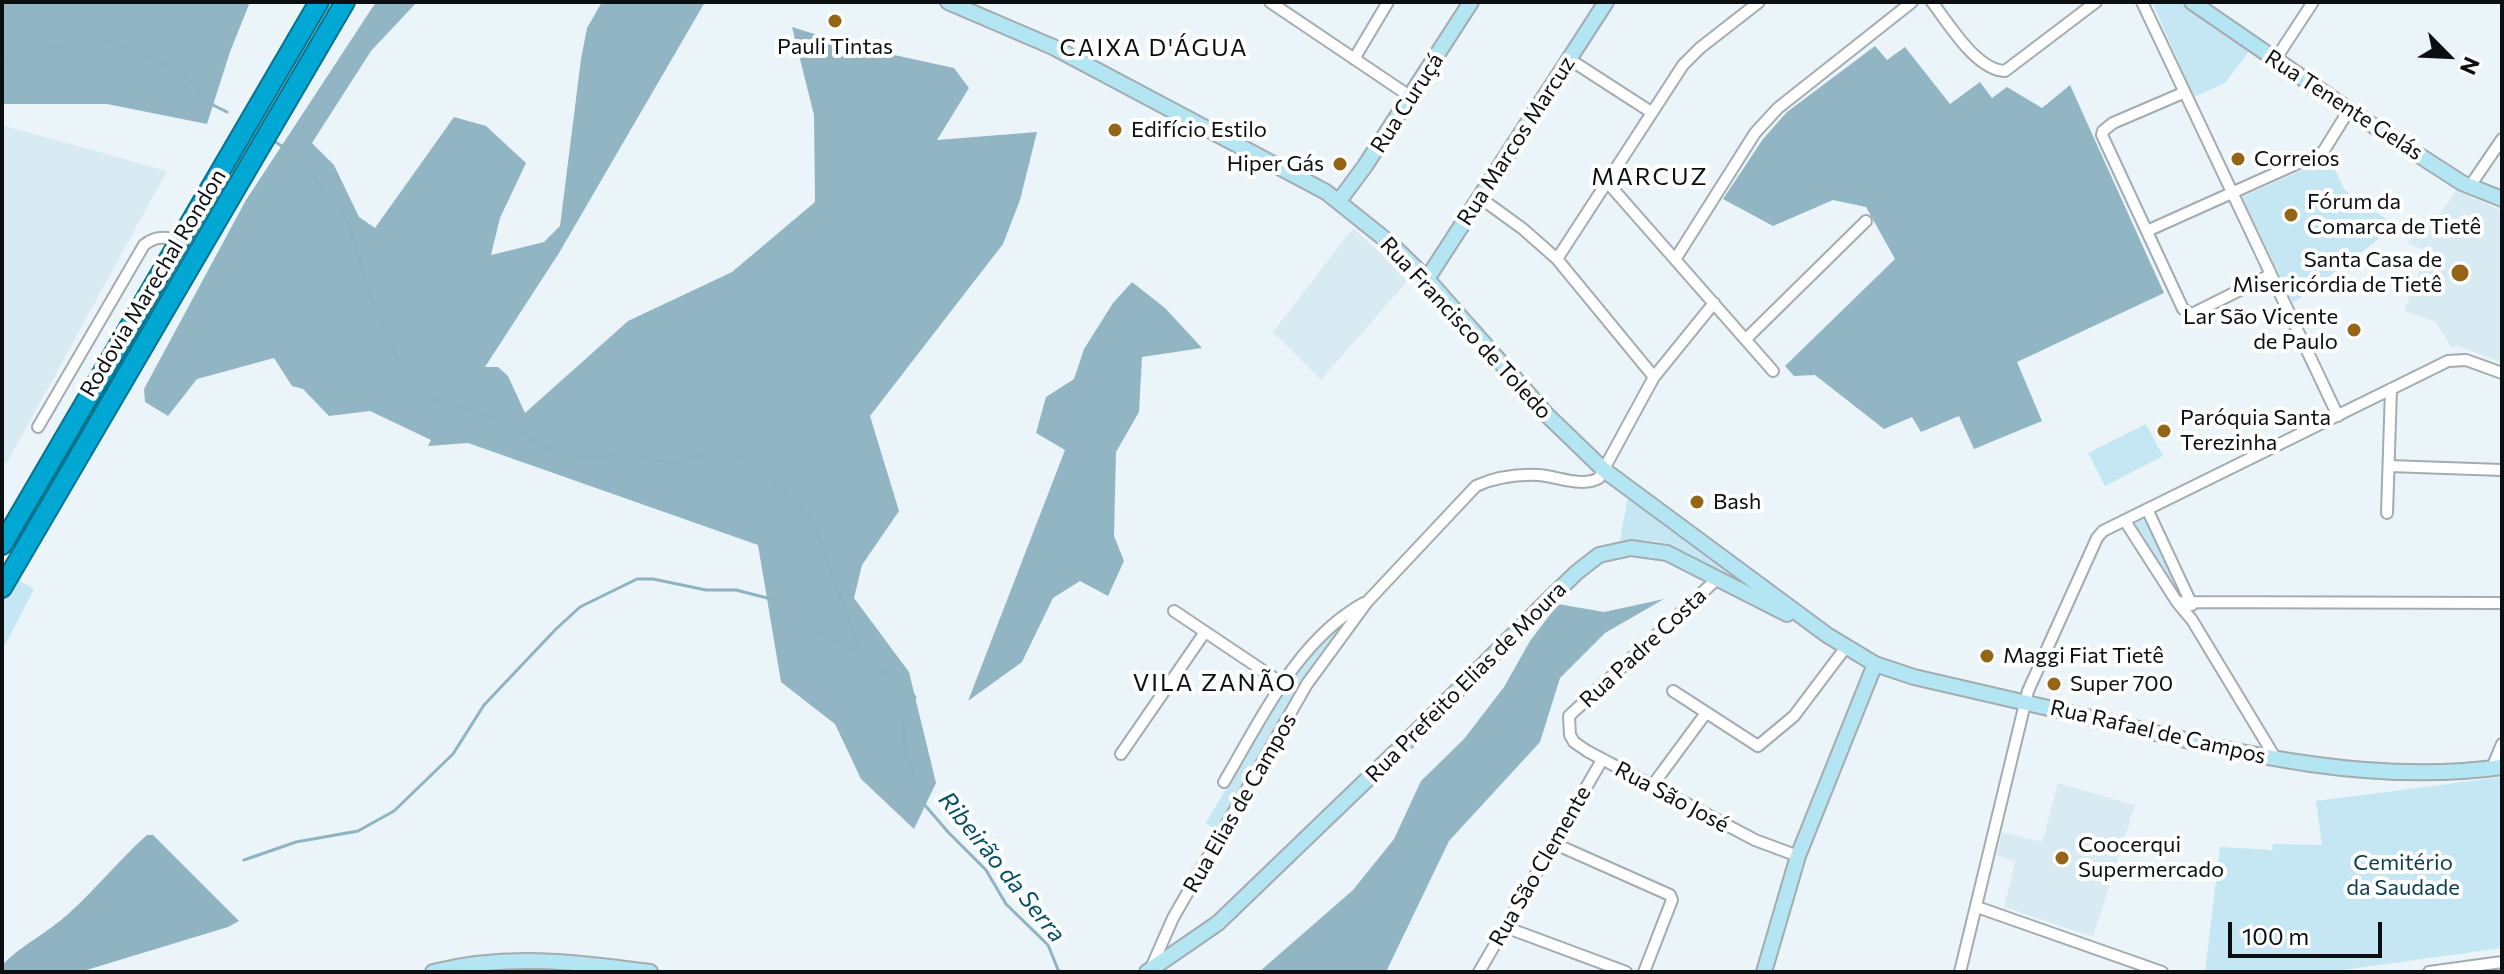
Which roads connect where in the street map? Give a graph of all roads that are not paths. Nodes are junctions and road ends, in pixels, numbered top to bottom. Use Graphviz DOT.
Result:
graph roads {
  1 [pos="319,2"];
  2 [pos="345,2"];
  3 [pos="948,2"];
  4 [pos="1270,2"];
  5 [pos="1388,2"];
  6 [pos="1471,2"];
  7 [pos="1606,2"];
  8 [pos="1759,2"];
  9 [pos="1912,2"];
  10 [pos="1932,2"];
  11 [pos="2096,2"];
  12 [pos="2142,2"];
  13 [pos="2192,2"];
  14 [pos="2313,2"];
  15 [pos="1354,59"];
  16 [pos="1569,59"];
  17 [pos="2275,60"];
  18 [pos="2183,93"];
  19 [pos="1411,97"];
  20 [pos="2349,110"];
  21 [pos="1651,112"];
  22 [pos="2502,139"];
  23 [pos="1607,182"];
  24 [pos="2470,186"];
  25 [pos="2231,193"];
  26 [pos="1479,197"];
  27 [pos="2502,199"];
  28 [pos="1339,201"];
  29 [pos="1866,221"];
  30 [pos="2147,231"];
  31 [pos="179,241"];
  32 [pos="1676,258"];
  33 [pos="1557,259"];
  34 [pos="2270,275"];
  35 [pos="1427,279"];
  36 [pos="1714,303"];
  37 [pos="1746,339"];
  38 [pos="1773,371"];
  39 [pos="2502,373"];
  40 [pos="1654,377"];
  41 [pos="2391,389"];
  42 [pos="2338,416"];
  43 [pos="38,427"];
  44 [pos="2389,466"];
  45 [pos="1604,470"];
  46 [pos="2502,470"];
  47 [pos="2147,509"];
  48 [pos="2387,513"];
  49 [pos="2125,521"];
  50 [pos="2,545"];
  51 [pos="1717,579"];
  52 [pos="2,588"];
  53 [pos="2192,601"];
  54 [pos="1367,602"];
  55 [pos="2177,602"];
  56 [pos="2502,603"];
  57 [pos="1174,611"];
  58 [pos="2192,620"];
  59 [pos="1205,632"];
  60 [pos="1827,635"];
  61 [pos="1846,647"];
  62 [pos="1875,664"];
  63 [pos="1283,684"];
  64 [pos="1673,691"];
  65 [pos="2025,702"];
  66 [pos="1706,713"];
  67 [pos="1569,716"];
  68 [pos="2502,744"];
  69 [pos="1121,754"];
  70 [pos="2276,759"];
  71 [pos="1602,760"];
  72 [pos="2497,767"];
  73 [pos="1224,782"];
  74 [pos="1652,786"];
  75 [pos="1553,843"];
  76 [pos="1798,856"];
  77 [pos="1977,907"];
  78 [pos="1505,927"];
  79 [pos="2502,962"];
  80 [pos="2466,969"];
  81 [pos="1148,971"];
  82 [pos="433,972"];
  83 [pos="650,972"];
  84 [pos="1479,972"];
  85 [pos="1626,972"];
  86 [pos="1644,972"];
  87 [pos="1764,972"];
  88 [pos="1960,972"];
  89 [pos="2162,972"];
  90 [pos="2429,972"];
  1 -- 31 [label="highway, Rodovia Marechal Rondon"];
  2 -- 52 [label="highway, Rodovia Marechal Rondon"];
  3 -- 28 [label="street, Rua Francisco de Toledo"];
  4 -- 15 [label="street"];
  5 -- 15 [label="street"];
  6 -- 19 [label="street, Rua Curuçá"];
  7 -- 16 [label="street, Rua Marcos Marcuz"];
  8 -- 21 [label="street"];
  9 -- 32 [label="street"];
  10 -- 11 [label="street"];
  12 -- 18 [label="street"];
  13 -- 17 [label="street, Rua Tenente Gelás"];
  14 -- 17 [label="street"];
  15 -- 19 [label="street"];
  16 -- 21 [label="street"];
  16 -- 26 [label="street, Rua Marcos Marcuz"];
  17 -- 20 [label="street, Rua Tenente Gelás"];
  18 -- 25 [label="street"];
  18 -- 30 [label="street"];
  19 -- 28 [label="street, Rua Curuçá"];
  20 -- 24 [label="street, Rua Tenente Gelás"];
  20 -- 25 [label="street"];
  21 -- 23 [label="street"];
  22 -- 24 [label="street"];
  23 -- 32 [label="street"];
  23 -- 33 [label="street"];
  24 -- 27 [label="street, Rua Tenente Gelás"];
  25 -- 30 [label="street"];
  25 -- 34 [label="street"];
  26 -- 33 [label="street"];
  26 -- 35 [label="street, Rua Marcos Marcuz"];
  28 -- 35 [label="street, Rua Francisco de Toledo"];
  29 -- 37 [label="street"];
  30 -- 34 [label="street"];
  31 -- 43 [label="street"];
  31 -- 50 [label="highway, Rodovia Marechal Rondon"];
  32 -- 36 [label="street"];
  33 -- 40 [label="street"];
  34 -- 42 [label="street"];
  35 -- 45 [label="street, Rua Francisco de Toledo"];
  36 -- 37 [label="street"];
  36 -- 40 [label="street"];
  37 -- 38 [label="street"];
  39 -- 41 [label="street"];
  40 -- 45 [label="street"];
  41 -- 42 [label="street"];
  41 -- 44 [label="street"];
  42 -- 47 [label="street"];
  44 -- 46 [label="street"];
  44 -- 48 [label="street"];
  45 -- 54 [label="street, Rua Elias de Campos"];
  45 -- 60 [label="street, Rua Francisco de Toledo"];
  47 -- 49 [label="street"];
  47 -- 53 [label="street"];
  49 -- 55 [label="street"];
  49 -- 65 [label="street"];
  51 -- 60 [label="street, Rua Prefeito Elias de Moura"];
  51 -- 67 [label="street, Rua Padre Costa"];
  51 -- 81 [label="street, Rua Prefeito Elias de Moura"];
  53 -- 55 [label="street"];
  53 -- 56 [label="street"];
  53 -- 58 [label="street"];
  54 -- 63 [label="street, Rua Elias de Campos"];
  54 -- 81 [label="street, Rua Elias de Campos"];
  55 -- 58 [label="street"];
  57 -- 59 [label="street"];
  58 -- 70 [label="street"];
  59 -- 63 [label="street"];
  59 -- 69 [label="street"];
  60 -- 61 [label="street, Rua Rafael de Campos"];
  61 -- 62 [label="street, Rua Rafael de Campos"];
  61 -- 66 [label="street"];
  62 -- 65 [label="street, Rua Rafael de Campos"];
  62 -- 76 [label="street"];
  63 -- 73 [label="street, Rua Elias de Campos"];
  64 -- 66 [label="street"];
  65 -- 70 [label="street, Rua Rafael de Campos"];
  65 -- 77 [label="street"];
  66 -- 74 [label="street"];
  67 -- 71 [label="street, Rua São José"];
  68 -- 72 [label="street"];
  70 -- 72 [label="street, Rua Rafael de Campos"];
  71 -- 74 [label="street, Rua São José"];
  71 -- 75 [label="street, Rua São Clemente"];
  74 -- 76 [label="street, Rua São José"];
  75 -- 78 [label="street, Rua São Clemente"];
  75 -- 86 [label="street"];
  76 -- 87 [label="street"];
  77 -- 88 [label="street"];
  77 -- 89 [label="street"];
  78 -- 84 [label="street, Rua São Clemente"];
  78 -- 85 [label="street"];
  79 -- 80 [label="street"];
  80 -- 90 [label="street"];
  82 -- 83 [label="street"];
}
